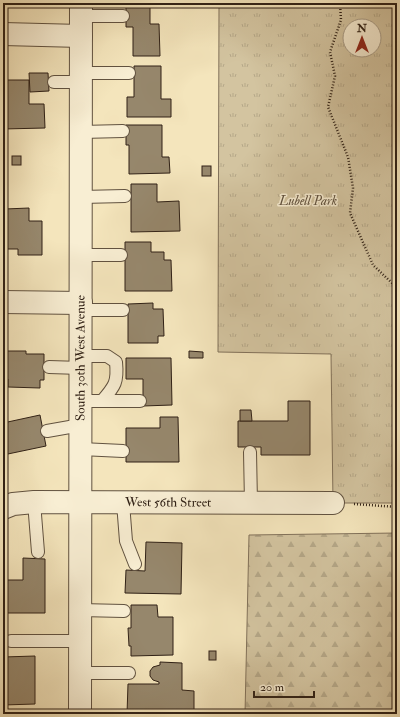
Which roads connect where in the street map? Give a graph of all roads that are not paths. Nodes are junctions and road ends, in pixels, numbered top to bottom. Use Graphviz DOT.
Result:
graph roads {
  1 [pos="123,16"];
  2 [pos="81,18"];
  3 [pos="3,34"];
  4 [pos="129,74"];
  5 [pos="81,78"];
  6 [pos="54,82"];
  7 [pos="123,131"];
  8 [pos="81,132"];
  9 [pos="125,196"];
  10 [pos="81,197"];
  11 [pos="120,255"];
  12 [pos="81,256"];
  13 [pos="3,302"];
  14 [pos="81,306"];
  15 [pos="123,310"];
  16 [pos="81,362"];
  17 [pos="49,367"];
  18 [pos="92,401"];
  19 [pos="140,401"];
  20 [pos="81,425"];
  21 [pos="47,432"];
  22 [pos="81,449"];
  23 [pos="123,451"];
  24 [pos="250,452"];
  25 [pos="34,502"];
  26 [pos="81,502"];
  27 [pos="123,502"];
  28 [pos="251,502"];
  29 [pos="333,503"];
  30 [pos="3,508"];
  31 [pos="38,552"];
  32 [pos="135,564"];
  33 [pos="80,610"];
  34 [pos="124,612"];
  35 [pos="11,641"];
  36 [pos="80,641"];
  37 [pos="80,673"];
  38 [pos="129,673"];
  39 [pos="80,714"];
  1 -- 2 [label="lane"];
  2 -- 3 [label="street"];
  2 -- 5 [label="street, South 30th West Avenue"];
  4 -- 5 [label="lane"];
  5 -- 6 [label="lane"];
  5 -- 8 [label="street, South 30th West Avenue"];
  7 -- 8 [label="lane"];
  8 -- 10 [label="street, South 30th West Avenue"];
  9 -- 10 [label="lane"];
  10 -- 12 [label="street, South 30th West Avenue"];
  11 -- 12 [label="lane"];
  12 -- 14 [label="street, South 30th West Avenue"];
  13 -- 14 [label="street"];
  14 -- 15 [label="lane"];
  14 -- 16 [label="street, South 30th West Avenue"];
  16 -- 17 [label="lane"];
  16 -- 18 [label="street, South 30th West Avenue"];
  16 -- 18 [label="lane"];
  18 -- 19 [label="lane"];
  18 -- 20 [label="street, South 30th West Avenue"];
  20 -- 21 [label="lane"];
  20 -- 22 [label="street, South 30th West Avenue"];
  22 -- 23 [label="lane"];
  22 -- 26 [label="street, South 30th West Avenue"];
  24 -- 28 [label="lane"];
  25 -- 26 [label="street, West 56th Street"];
  25 -- 30 [label="street, West 56th Street"];
  25 -- 31 [label="lane"];
  26 -- 27 [label="street, West 56th Street"];
  26 -- 33 [label="street, South 30th West Avenue"];
  27 -- 28 [label="street, West 56th Street"];
  27 -- 32 [label="lane"];
  28 -- 29 [label="street, West 56th Street"];
  33 -- 34 [label="lane"];
  33 -- 36 [label="street, South 30th West Avenue"];
  35 -- 36 [label="lane"];
  36 -- 37 [label="street, South 30th West Avenue"];
  37 -- 38 [label="lane"];
  37 -- 39 [label="street, South 30th West Avenue"];
}
